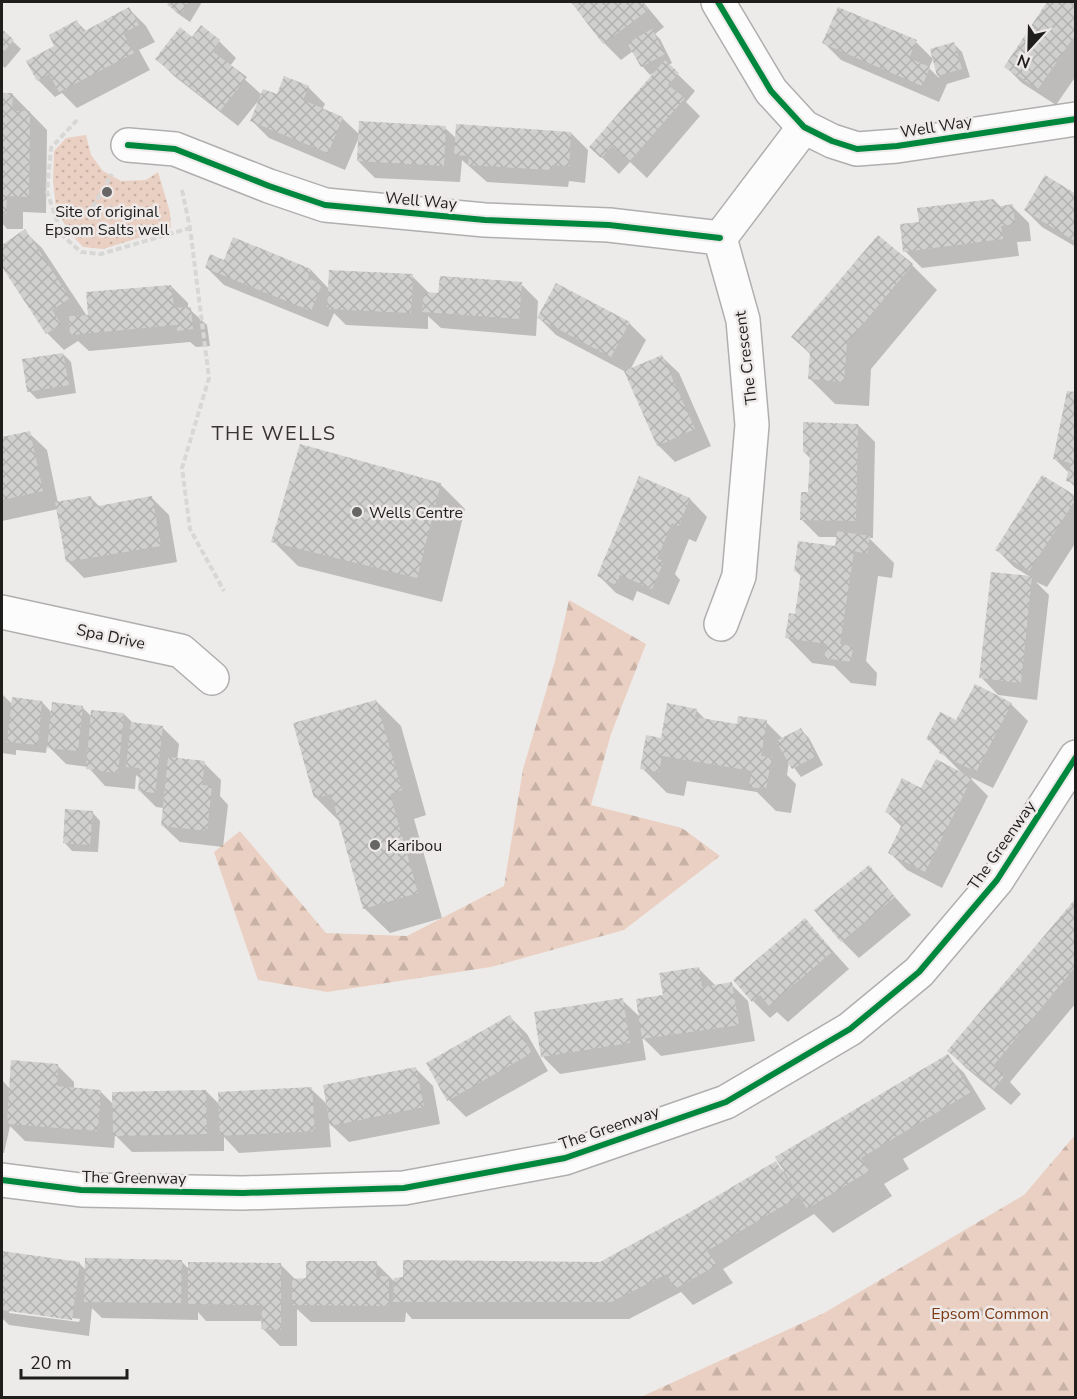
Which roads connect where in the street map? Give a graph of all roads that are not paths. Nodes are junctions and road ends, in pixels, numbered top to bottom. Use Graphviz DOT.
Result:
graph roads {
  1 [pos="718,2"];
  2 [pos="1076,119"];
  3 [pos="804,128"];
  4 [pos="128,145"];
  5 [pos="720,238"];
  6 [pos="2,612"];
  7 [pos="721,624"];
  8 [pos="212,678"];
  9 [pos="1076,757"];
  10 [pos="2,1180"];
  1 -- 3 [label="street"];
  2 -- 3 [label="street, Well Way"];
  3 -- 5 [label="street"];
  4 -- 5 [label="street, Well Way"];
  5 -- 7 [label="street, The Crescent"];
  6 -- 8 [label="street, Spa Drive"];
  9 -- 10 [label="street, The Greenway"];
}
